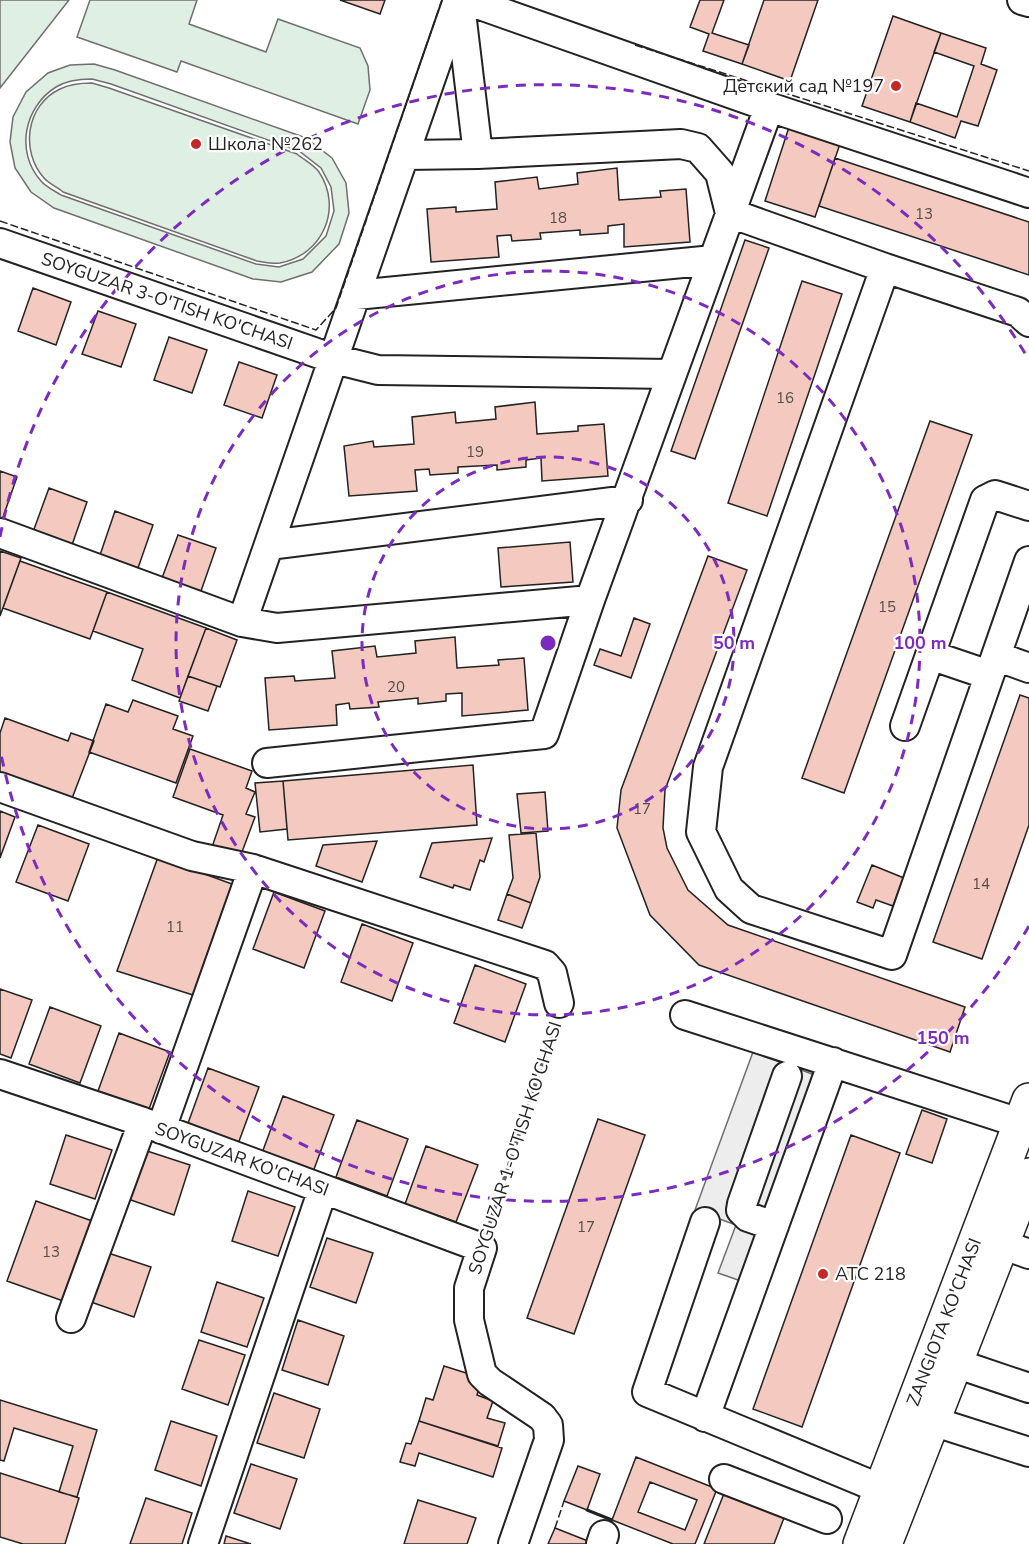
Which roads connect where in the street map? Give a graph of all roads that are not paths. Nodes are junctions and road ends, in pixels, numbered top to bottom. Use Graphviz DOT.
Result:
graph roads {
  1 [pos="459,0"];
  2 [pos="466,0"];
  3 [pos="1022,0"];
  4 [pos="1029,2"];
  5 [pos="768,107"];
  6 [pos="478,154"];
  7 [pos="405,155"];
  8 [pos="1029,193"];
  9 [pos="730,213"];
  10 [pos="0,243"];
  11 [pos="713,260"];
  12 [pos="885,268"];
  13 [pos="356,295"];
  14 [pos="1029,322"];
  15 [pos="334,359"];
  16 [pos="672,374"];
  17 [pos="627,500"];
  18 [pos="1029,506"];
  19 [pos="0,533"];
  20 [pos="269,545"];
  21 [pos="1029,561"];
  22 [pos="590,600"];
  23 [pos="242,622"];
  24 [pos="930,656"];
  25 [pos="993,665"];
  26 [pos="1029,668"];
  27 [pos="905,726"];
  28 [pos="267,763"];
  29 [pos="0,787"];
  30 [pos="253,869"];
  31 [pos="559,1003"];
  32 [pos="685,1015"];
  33 [pos="833,1062"];
  34 [pos="0,1074"];
  35 [pos="787,1076"];
  36 [pos="1026,1116"];
  37 [pos="152,1126"];
  38 [pos="1029,1175"];
  39 [pos="323,1190"];
  40 [pos="705,1222"];
  41 [pos="774,1226"];
  42 [pos="1003,1244"];
  43 [pos="482,1248"];
  44 [pos="71,1318"];
  45 [pos="955,1363"];
  46 [pos="1029,1388"];
  47 [pos="922,1416"];
  48 [pos="705,1417"];
  49 [pos="1029,1452"];
  50 [pos="724,1479"];
  51 [pos="881,1489"];
  52 [pos="827,1519"];
  53 [pos="203,1544"];
  54 [pos="513,1544"];
  55 [pos="860,1544"];
  56 [pos="885,1544"];
  1 -- 6 [label="street"];
  1 -- 7 [label="street"];
  2 -- 5 [label="street"];
  3 -- 4 [label="street"];
  5 -- 8 [label="street"];
  5 -- 9 [label="street"];
  6 -- 7 [label="street"];
  6 -- 9 [label="street"];
  7 -- 13 [label="street"];
  9 -- 11 [label="street"];
  9 -- 12 [label="street"];
  10 -- 15 [label="street, SOYGUZAR 3-O'TISH KO'CHASI"];
  11 -- 13 [label="street"];
  11 -- 16 [label="street"];
  12 -- 14 [label="street"];
  12 -- 25 [label="street"];
  13 -- 15 [label="street"];
  15 -- 16 [label="street, SOYGUZAR 3-O'TISH KO'CHASI"];
  15 -- 20 [label="street"];
  16 -- 17 [label="street"];
  17 -- 20 [label="street"];
  17 -- 22 [label="street"];
  18 -- 24 [label="street"];
  19 -- 23 [label="street"];
  20 -- 23 [label="street"];
  21 -- 25 [label="street"];
  22 -- 23 [label="street"];
  22 -- 28 [label="street"];
  24 -- 25 [label="street"];
  24 -- 27 [label="street"];
  25 -- 26 [label="street"];
  29 -- 30 [label="street, SOYGUZAR 1-O'TISH KO'CHASI"];
  30 -- 31 [label="street, SOYGUZAR 1-O'TISH KO'CHASI"];
  30 -- 37 [label="street"];
  32 -- 33 [label="street"];
  33 -- 36 [label="street"];
  33 -- 41 [label="street"];
  34 -- 37 [label="street, SOYGUZAR KO'CHASI"];
  35 -- 41 [label="street"];
  36 -- 42 [label="main road, ZANGIOTA KO'CHASI"];
  37 -- 39 [label="street, SOYGUZAR KO'CHASI"];
  37 -- 44 [label="street"];
  38 -- 42 [label="main road, ZANGIOTA KO'CHASI"];
  39 -- 43 [label="street, SOYGUZAR KO'CHASI"];
  39 -- 53 [label="street"];
  40 -- 48 [label="street"];
  41 -- 48 [label="street"];
  42 -- 45 [label="main road, ZANGIOTA KO'CHASI"];
  42 -- 47 [label="main road, ZANGIOTA KO'CHASI"];
  43 -- 54 [label="street, SOYGUZAR 1-O'TISH KO'CHASI"];
  45 -- 46 [label="street"];
  45 -- 47 [label="main road, ZANGIOTA KO'CHASI"];
  47 -- 49 [label="street"];
  47 -- 51 [label="main road, ZANGIOTA KO'CHASI"];
  47 -- 56 [label="main road, ZANGIOTA KO'CHASI"];
  48 -- 51 [label="street"];
  50 -- 52 [label="street"];
  51 -- 55 [label="main road, ZANGIOTA KO'CHASI"];
}
